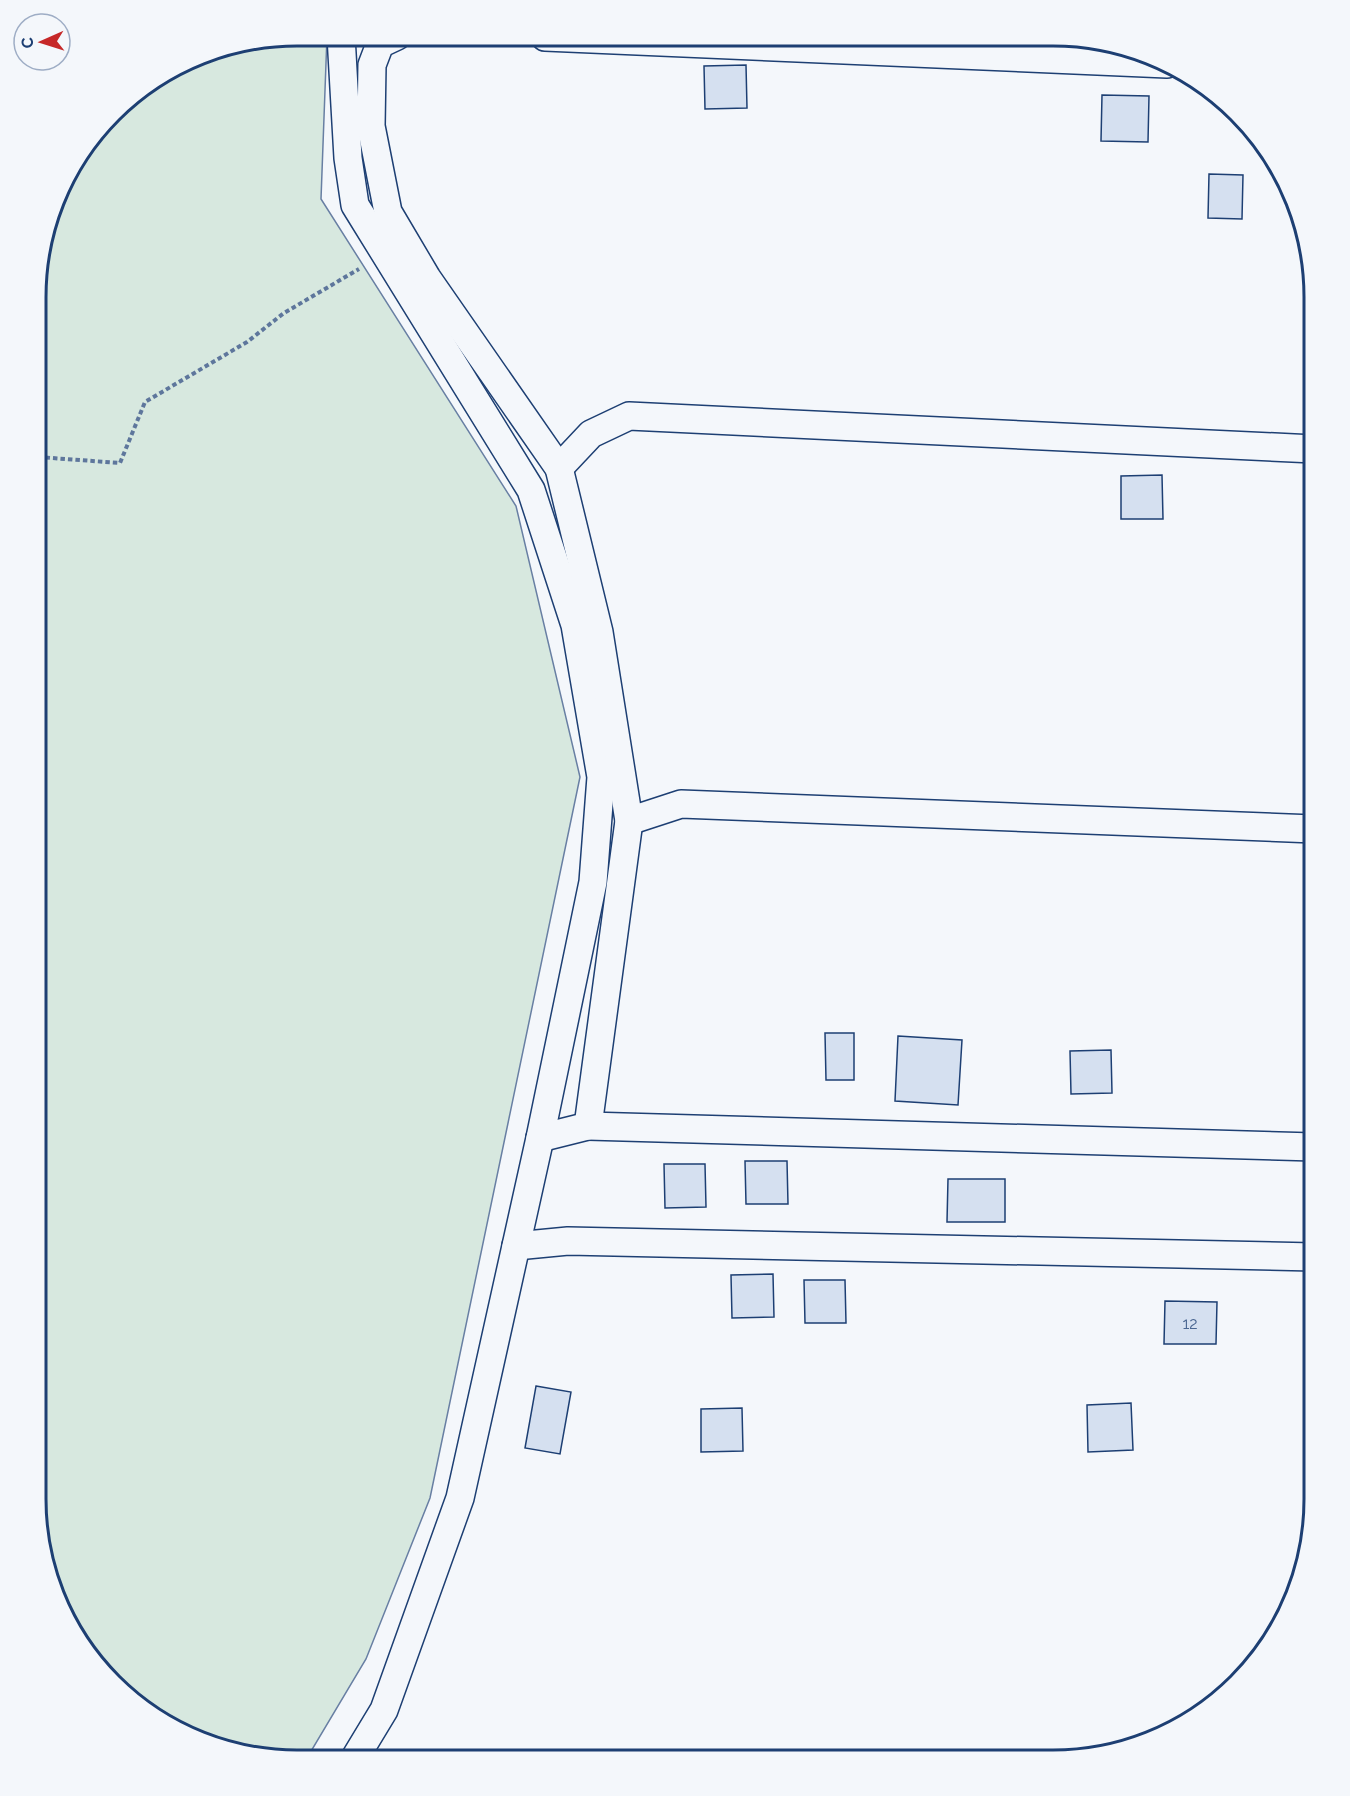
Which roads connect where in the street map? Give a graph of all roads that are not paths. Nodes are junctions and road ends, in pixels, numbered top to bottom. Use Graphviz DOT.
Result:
graph roads {
  1 [pos="342,46"];
  2 [pos="379,46"];
  3 [pos="752,46"];
  4 [pos="1140,63"];
  5 [pos="1304,449"];
  6 [pos="559,468"];
  7 [pos="629,821"];
  8 [pos="1304,829"];
  9 [pos="588,1126"];
  10 [pos="540,1138"];
  11 [pos="1304,1147"];
  12 [pos="516,1246"];
  13 [pos="1304,1257"];
  14 [pos="360,1750"];
  1 -- 10 [label="street"];
  2 -- 6 [label="street"];
  3 -- 4 [label="street"];
  5 -- 6 [label="street"];
  6 -- 7 [label="street"];
  7 -- 8 [label="street"];
  7 -- 9 [label="street"];
  9 -- 10 [label="street"];
  9 -- 11 [label="street"];
  10 -- 12 [label="street"];
  12 -- 13 [label="street"];
  12 -- 14 [label="street"];
}
